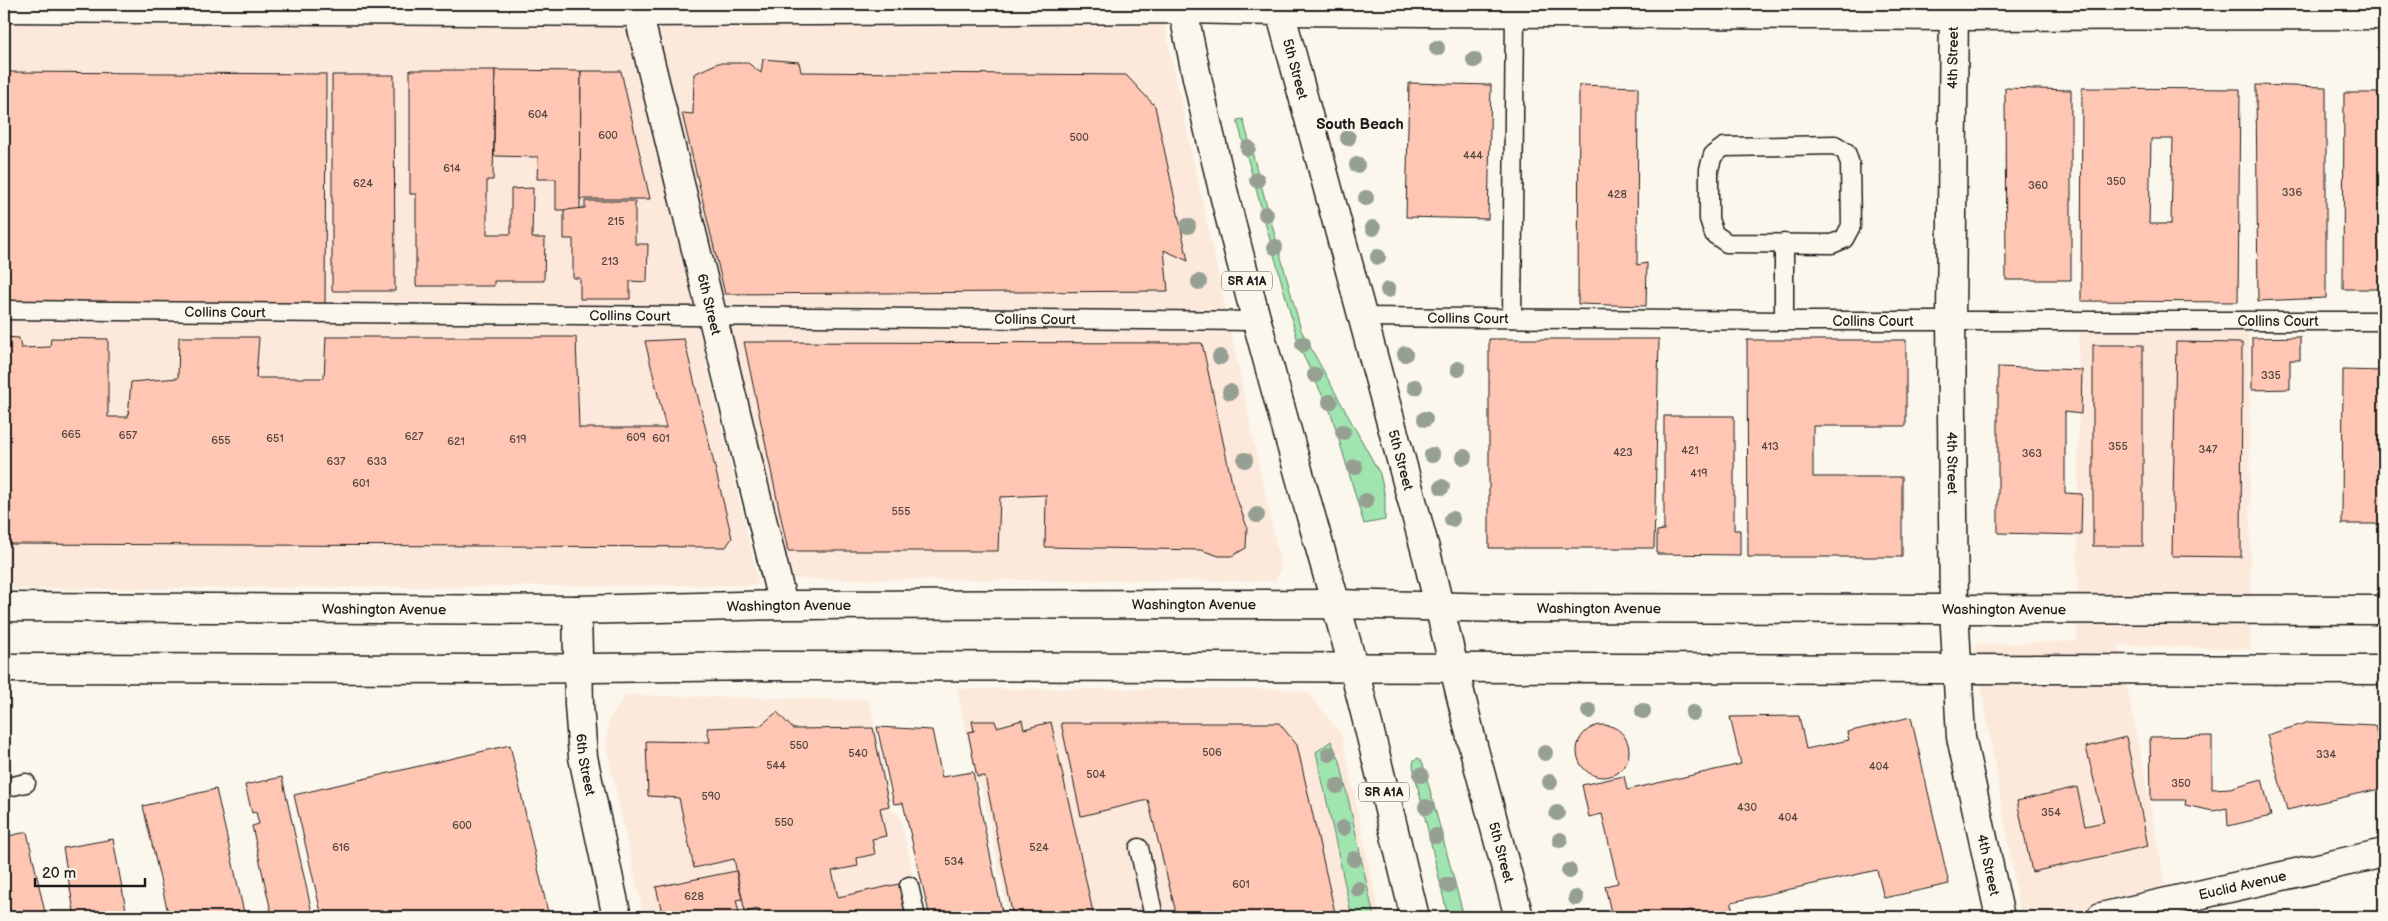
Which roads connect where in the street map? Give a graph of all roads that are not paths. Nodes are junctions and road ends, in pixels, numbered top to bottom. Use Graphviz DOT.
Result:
graph roads {
  1 [pos="1183,6"];
  2 [pos="368,7"];
  3 [pos="849,7"];
  4 [pos="4,8"];
  5 [pos="637,8"];
  6 [pos="1279,8"];
  7 [pos="1472,8"];
  8 [pos="1612,9"];
  9 [pos="1954,10"];
  10 [pos="1515,13"];
  11 [pos="2384,15"];
  12 [pos="1784,243"];
  13 [pos="4,310"];
  14 [pos="1362,317"];
  15 [pos="714,318"];
  16 [pos="1512,318"];
  17 [pos="1951,320"];
  18 [pos="1257,321"];
  19 [pos="1784,321"];
  20 [pos="2384,321"];
  21 [pos="1335,604"];
  22 [pos="783,605"];
  23 [pos="1439,606"];
  24 [pos="4,607"];
  25 [pos="1954,608"];
  26 [pos="577,610"];
  27 [pos="2384,610"];
  28 [pos="4,668"];
  29 [pos="1353,668"];
  30 [pos="578,669"];
  31 [pos="1454,669"];
  32 [pos="1957,669"];
  33 [pos="2384,670"];
  34 [pos="26,783"];
  35 [pos="4,788"];
  36 [pos="1139,848"];
  37 [pos="2384,853"];
  38 [pos="909,886"];
  39 [pos="617,917"];
  40 [pos="916,917"];
  41 [pos="1154,917"];
  42 [pos="1415,917"];
  43 [pos="1519,917"];
  44 [pos="2000,917"];
  45 [pos="2101,917"];
  1 -- 3 [label="main road"];
  1 -- 6 [label="main road"];
  1 -- 18 [label="main road, SR A1A"];
  2 -- 4 [label="main road"];
  2 -- 5 [label="main road"];
  3 -- 5 [label="main road"];
  5 -- 15 [label="main road, 6th Street"];
  6 -- 7 [label="main road"];
  6 -- 14 [label="main road, 5th Street"];
  7 -- 10 [label="main road"];
  8 -- 9 [label="main road"];
  8 -- 10 [label="main road"];
  9 -- 11 [label="main road"];
  9 -- 17 [label="main road, 4th Street"];
  10 -- 16 [label="lane"];
  12 -- 12 [label="lane"];
  12 -- 19 [label="lane"];
  13 -- 15 [label="lane, Collins Court"];
  14 -- 16 [label="lane, Collins Court"];
  14 -- 23 [label="main road, 5th Street"];
  15 -- 18 [label="lane, Collins Court"];
  15 -- 22 [label="main road, 6th Street"];
  16 -- 19 [label="lane, Collins Court"];
  17 -- 19 [label="lane, Collins Court"];
  17 -- 20 [label="lane, Collins Court"];
  17 -- 25 [label="main road, 4th Street"];
  18 -- 21 [label="main road, SR A1A"];
  21 -- 22 [label="main road, Washington Avenue"];
  21 -- 23 [label="main road, Washington Avenue"];
  21 -- 29 [label="main road, SR A1A"];
  22 -- 26 [label="main road, Washington Avenue"];
  23 -- 25 [label="main road, Washington Avenue"];
  23 -- 31 [label="main road, 5th Street"];
  24 -- 26 [label="main road, Washington Avenue"];
  25 -- 27 [label="main road, Washington Avenue"];
  25 -- 32 [label="main road, 4th Street"];
  26 -- 30 [label="main road, 6th Street"];
  28 -- 30 [label="main road"];
  29 -- 30 [label="main road"];
  29 -- 31 [label="main road"];
  29 -- 42 [label="main road, SR A1A"];
  30 -- 39 [label="main road, 6th Street"];
  31 -- 32 [label="main road"];
  31 -- 43 [label="main road, 5th Street"];
  32 -- 33 [label="main road"];
  32 -- 44 [label="main road, 4th Street"];
  34 -- 35 [label="lane"];
  36 -- 41 [label="lane"];
  37 -- 45 [label="main road, Euclid Avenue"];
  38 -- 40 [label="lane"];
}
